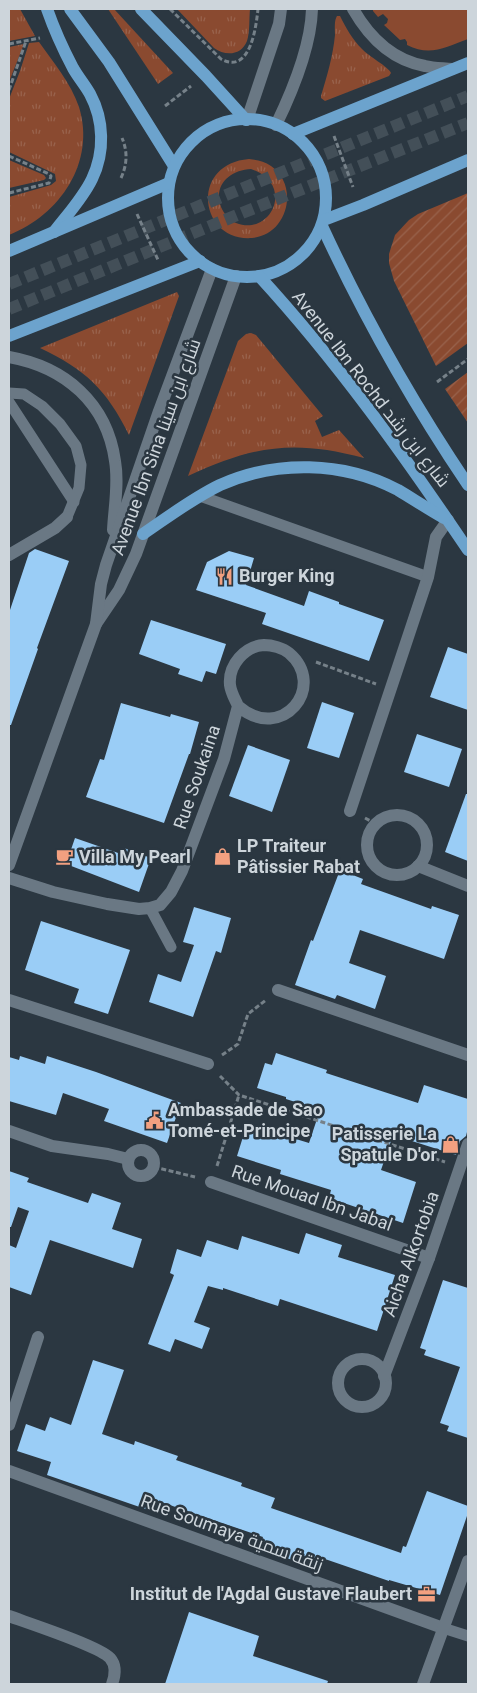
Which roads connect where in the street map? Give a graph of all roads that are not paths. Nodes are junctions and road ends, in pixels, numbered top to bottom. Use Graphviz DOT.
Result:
graph roads {
  1 [pos="47,9"];
  2 [pos="70,9"];
  3 [pos="141,9"];
  4 [pos="281,9"];
  5 [pos="312,9"];
  6 [pos="353,9"];
  7 [pos="468,63"];
  8 [pos="452,69"];
  9 [pos="246,120"];
  10 [pos="276,125"];
  11 [pos="293,134"];
  12 [pos="468,160"];
  13 [pos="174,166"];
  14 [pos="169,183"];
  15 [pos="323,223"];
  16 [pos="54,232"];
  17 [pos="9,251"];
  18 [pos="200,261"];
  19 [pos="212,269"];
  20 [pos="236,276"];
  21 [pos="259,276"];
  22 [pos="9,336"];
  23 [pos="9,357"];
  24 [pos="9,393"];
  25 [pos="9,402"];
  26 [pos="468,485"];
  27 [pos="200,496"];
  28 [pos="74,502"];
  29 [pos="67,517"];
  30 [pos="448,520"];
  31 [pos="143,534"];
  32 [pos="112,546"];
  33 [pos="468,550"];
  34 [pos="9,554"];
  35 [pos="428,577"];
  36 [pos="96,624"];
  37 [pos="238,706"];
  38 [pos="350,811"];
  39 [pos="9,865"];
  40 [pos="418,866"];
  41 [pos="9,878"];
  42 [pos="468,886"];
  43 [pos="150,908"];
  44 [pos="171,947"];
  45 [pos="278,990"];
  46 [pos="9,1000"];
  47 [pos="468,1056"];
  48 [pos="208,1064"];
  49 [pos="9,1130"];
  50 [pos="468,1144"];
  51 [pos="154,1167"];
  52 [pos="212,1182"];
  53 [pos="429,1258"];
  54 [pos="38,1337"];
  55 [pos="384,1376"];
  56 [pos="9,1426"];
  57 [pos="9,1471"];
  58 [pos="468,1560"];
  59 [pos="9,1616"];
  60 [pos="443,1628"];
  61 [pos="468,1636"];
  62 [pos="112,1684"];
  63 [pos="423,1684"];
  1 -- 16 [label="main road"];
  2 -- 13 [label="main road"];
  3 -- 9 [label="main road"];
  4 -- 9 [label="street"];
  5 -- 10 [label="street"];
  6 -- 8 [label="street"];
  7 -- 8 [label="main road"];
  8 -- 11 [label="main road"];
  9 -- 10 [label="main road"];
  9 -- 13 [label="main road"];
  10 -- 11 [label="main road"];
  11 -- 15 [label="main road"];
  12 -- 15 [label="main road"];
  13 -- 14 [label="main road"];
  14 -- 16 [label="main road"];
  14 -- 18 [label="main road"];
  15 -- 21 [label="main road"];
  15 -- 26 [label="main road, Avenue Ibn Rochd شارع ابن رشد"];
  16 -- 17 [label="main road"];
  18 -- 19 [label="main road"];
  18 -- 22 [label="main road"];
  19 -- 20 [label="main road"];
  19 -- 32 [label="street, Avenue Ibn Sina شارع ابن سينا"];
  20 -- 21 [label="main road"];
  20 -- 31 [label="street, Avenue Ibn Sina شارع ابن سينا"];
  21 -- 30 [label="main road, Avenue Ibn Rochd شارع ابن رشد"];
  23 -- 32 [label="street"];
  24 -- 28 [label="lane"];
  25 -- 28 [label="lane"];
  27 -- 30 [label="main road"];
  27 -- 31 [label="main road"];
  27 -- 35 [label="lane"];
  28 -- 29 [label="lane"];
  29 -- 34 [label="street"];
  30 -- 33 [label="main road, Avenue Ibn Rochd شارع ابن رشد"];
  30 -- 35 [label="street"];
  31 -- 36 [label="street, Avenue Ibn Sina شارع ابن سينا"];
  32 -- 36 [label="street, Avenue Ibn Sina شارع ابن سينا"];
  35 -- 38 [label="street"];
  36 -- 39 [label="street, Avenue Ibn Sina شارع ابن سينا"];
  37 -- 37 [label="street, Rue Soukaina"];
  37 -- 43 [label="street, Rue Soukaina"];
  40 -- 40 [label="street"];
  40 -- 42 [label="street"];
  41 -- 43 [label="street"];
  43 -- 44 [label="lane"];
  45 -- 47 [label="street"];
  46 -- 48 [label="street"];
  49 -- 51 [label="street"];
  50 -- 53 [label="street, Aicha Alkortobia"];
  52 -- 53 [label="street, Rue Mouad Ibn Jabal"];
  53 -- 55 [label="street, Aicha Alkortobia"];
  54 -- 56 [label="street"];
  57 -- 60 [label="street, Rue Soumaya زنقة سمية"];
  58 -- 60 [label="street"];
  59 -- 62 [label="street"];
  60 -- 61 [label="lane"];
  60 -- 63 [label="street"];
}
